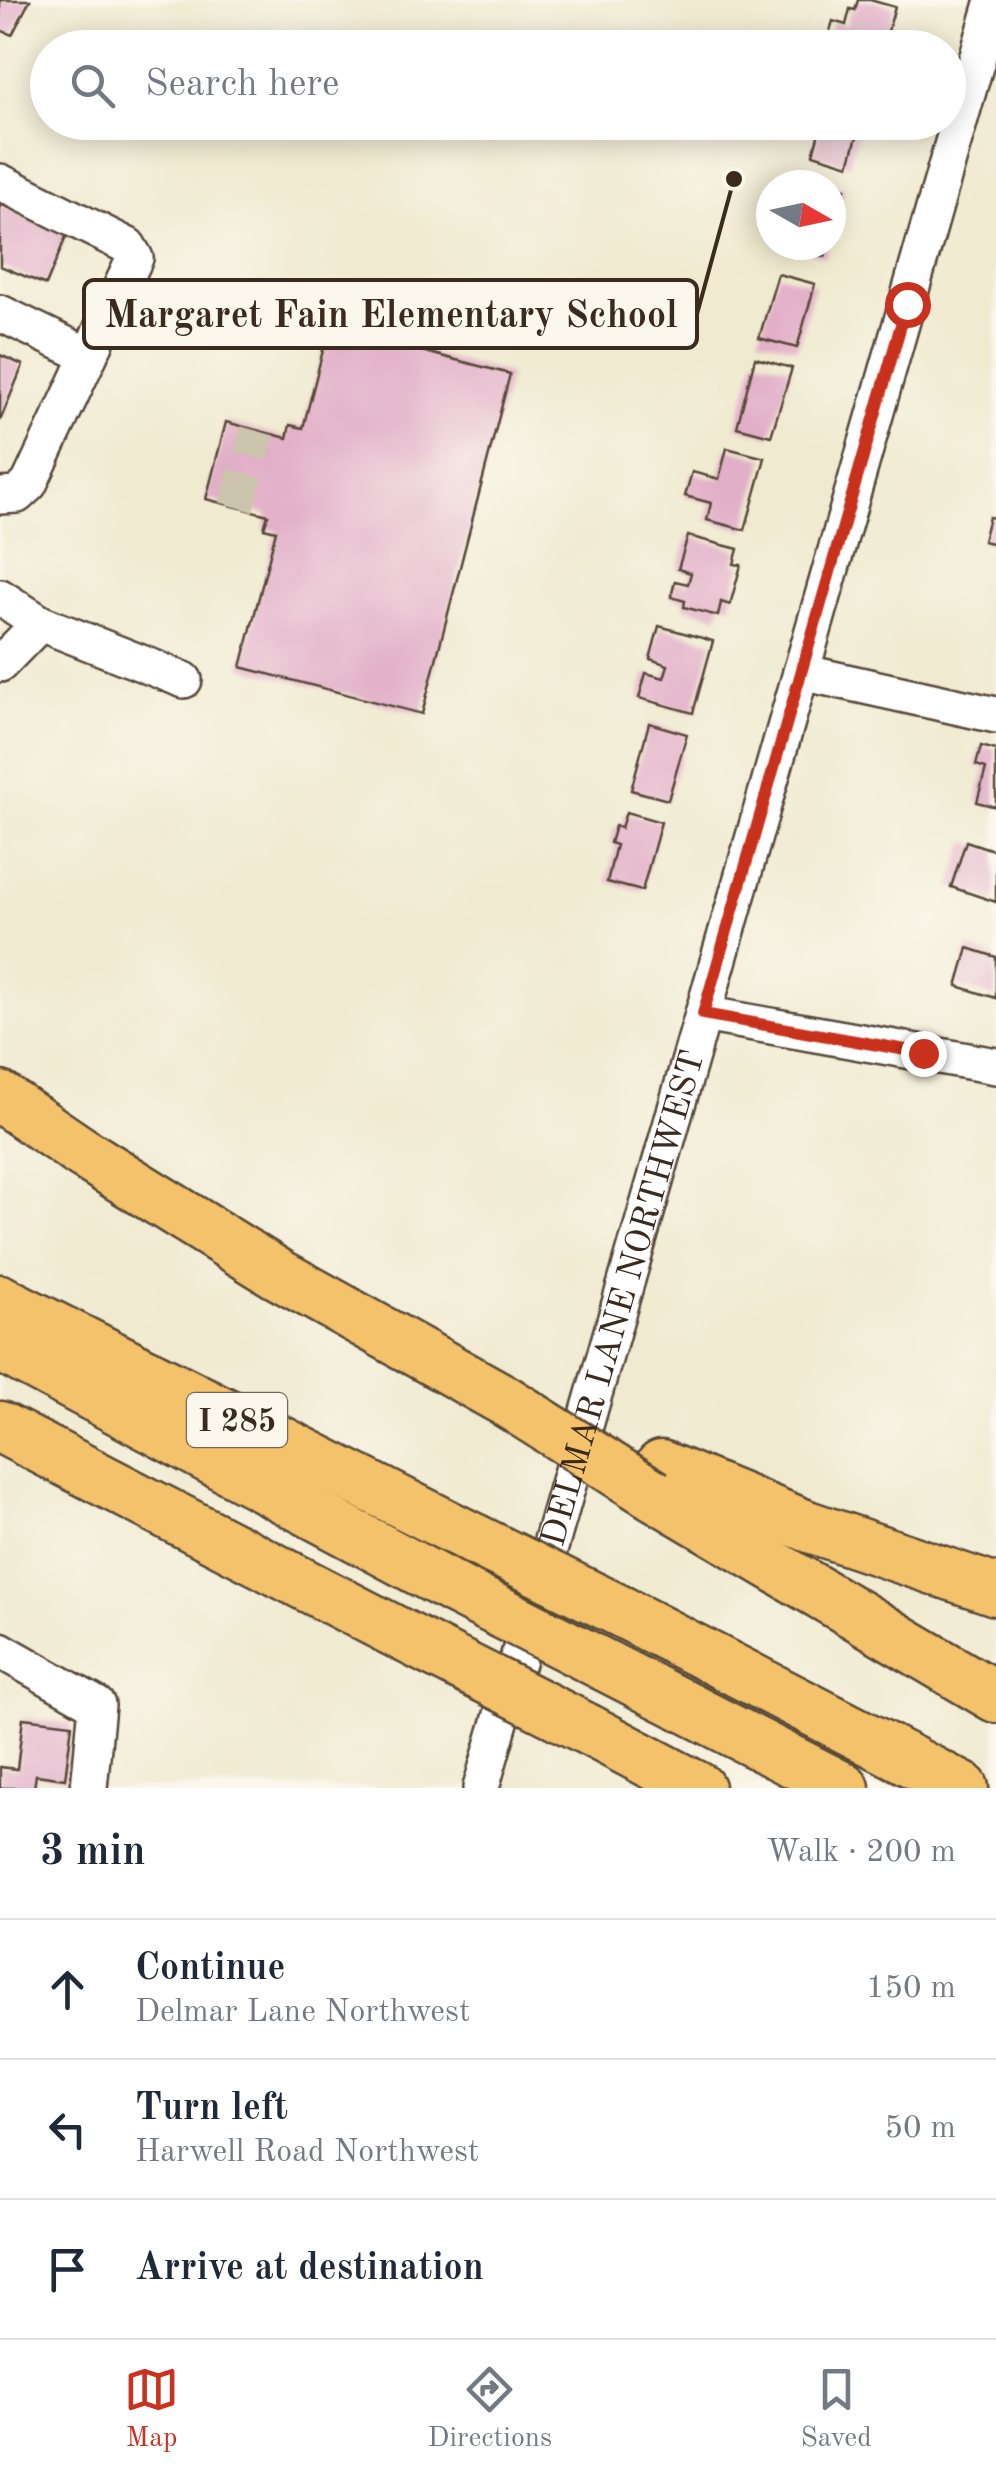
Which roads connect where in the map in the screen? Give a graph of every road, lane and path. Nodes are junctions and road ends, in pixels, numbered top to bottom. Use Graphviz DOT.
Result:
graph roads {
  1 [pos="994,0"];
  2 [pos="966,97"];
  3 [pos="954,140"];
  4 [pos="0,182"];
  5 [pos="0,312"];
  6 [pos="89,356"];
  7 [pos="0,496"];
  8 [pos="0,597"];
  9 [pos="40,622"];
  10 [pos="0,664"];
  11 [pos="801,672"];
  12 [pos="184,680"];
  13 [pos="996,715"];
  14 [pos="703,1014"];
  15 [pos="996,1066"];
  16 [pos="0,1098"];
  17 [pos="0,1300"];
  18 [pos="0,1346"];
  19 [pos="0,1427"];
  20 [pos="658,1481"];
  21 [pos="996,1590"];
  22 [pos="0,1650"];
  23 [pos="996,1698"];
  24 [pos="89,1788"];
  25 [pos="481,1788"];
  26 [pos="699,1788"];
  27 [pos="844,1788"];
  28 [pos="963,1788"];
  1 -- 2 [label="street, DELMAR LANE NORTHWEST"];
  3 -- 11 [label="street, DELMAR LANE NORTHWEST"];
  4 -- 6 [label="street"];
  5 -- 6 [label="street"];
  6 -- 7 [label="street"];
  8 -- 9 [label="street"];
  9 -- 10 [label="street"];
  9 -- 12 [label="street"];
  11 -- 13 [label="street"];
  11 -- 14 [label="street, DELMAR LANE NORTHWEST"];
  14 -- 15 [label="street"];
  14 -- 25 [label="street, DELMAR LANE NORTHWEST"];
  16 -- 20 [label="highway, bridge"];
  17 -- 28 [label="highway, I 285, bridge"];
  18 -- 27 [label="highway, bridge"];
  19 -- 26 [label="highway, bridge"];
  20 -- 21 [label="highway"];
  20 -- 23 [label="highway"];
  22 -- 24 [label="street"];
}
